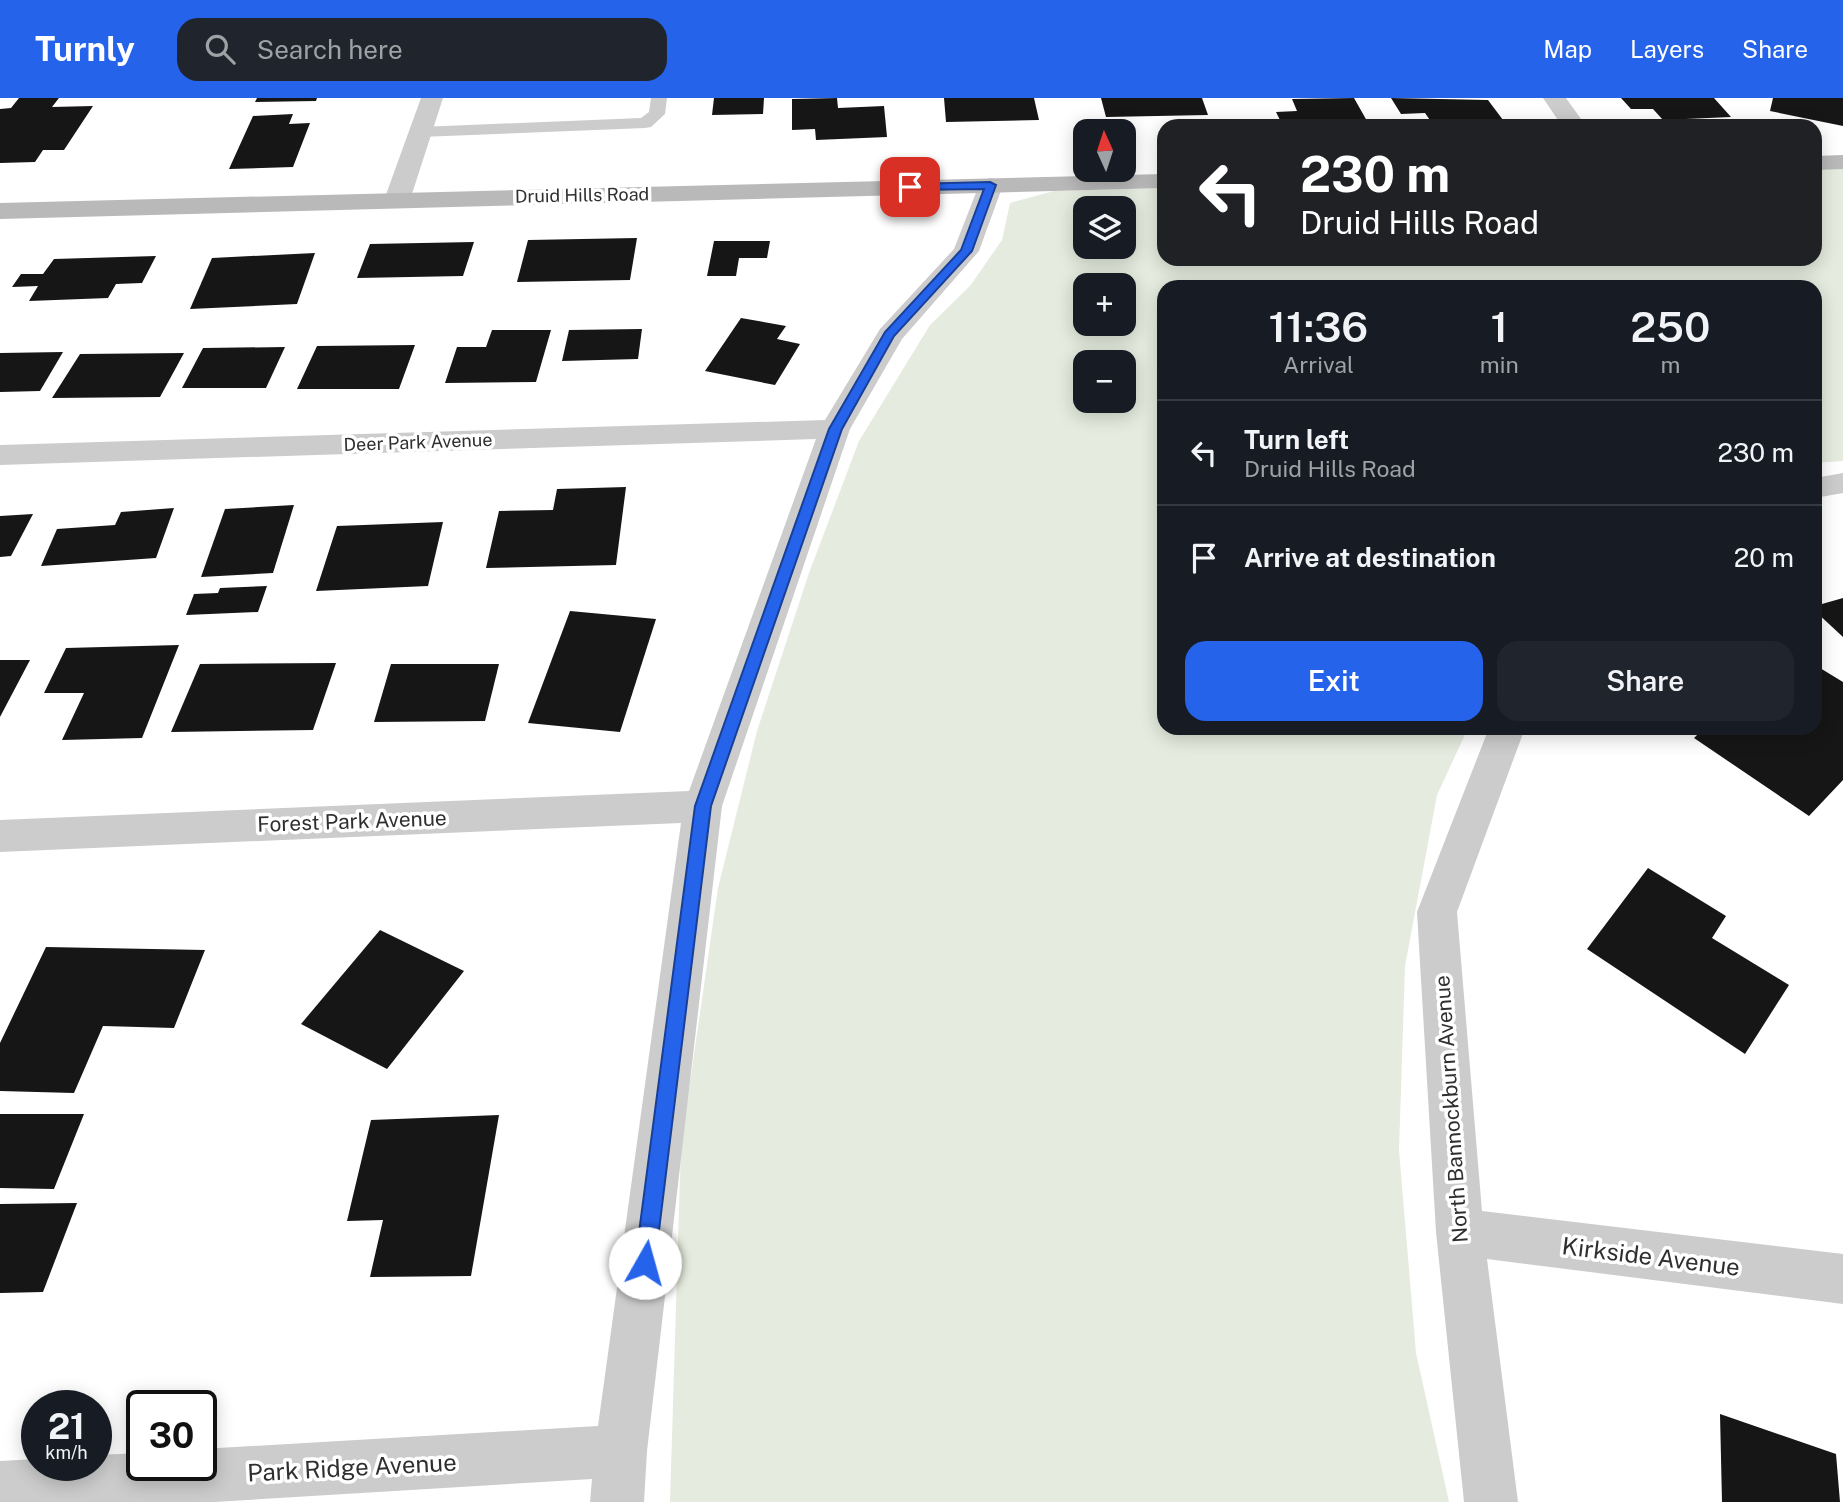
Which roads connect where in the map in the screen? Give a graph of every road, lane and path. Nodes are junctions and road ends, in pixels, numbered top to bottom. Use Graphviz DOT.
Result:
graph roads {
  1 [pos="432,98"];
  2 [pos="659,98"];
  3 [pos="1554,98"];
  4 [pos="1569,119"];
  5 [pos="420,132"];
  6 [pos="1843,162"];
  7 [pos="1822,163"];
  8 [pos="1157,181"];
  9 [pos="990,185"];
  10 [pos="397,200"];
  11 [pos="0,211"];
  12 [pos="835,429"];
  13 [pos="0,455"];
  14 [pos="1843,483"];
  15 [pos="1822,487"];
  16 [pos="1504,735"];
  17 [pos="703,806"];
  18 [pos="0,836"];
  19 [pos="1460,1232"];
  20 [pos="1843,1279"];
  21 [pos="621,1451"];
  22 [pos="0,1488"];
  23 [pos="617,1502"];
  24 [pos="1491,1502"];
  1 -- 5 [label="street"];
  2 -- 5 [label="lane"];
  3 -- 4 [label="street"];
  5 -- 10 [label="street"];
  6 -- 7 [label="street"];
  8 -- 9 [label="street, Druid Hills Road"];
  9 -- 10 [label="street, Druid Hills Road"];
  9 -- 12 [label="street"];
  10 -- 11 [label="street, Druid Hills Road"];
  12 -- 13 [label="street, Deer Park Avenue"];
  12 -- 17 [label="street"];
  14 -- 15 [label="street"];
  16 -- 19 [label="street, North Bannockburn Avenue"];
  17 -- 18 [label="street, Forest Park Avenue"];
  17 -- 21 [label="street"];
  19 -- 20 [label="street, Kirkside Avenue"];
  19 -- 24 [label="street, North Bannockburn Avenue"];
  21 -- 22 [label="street, Park Ridge Avenue"];
  21 -- 23 [label="street"];
}
